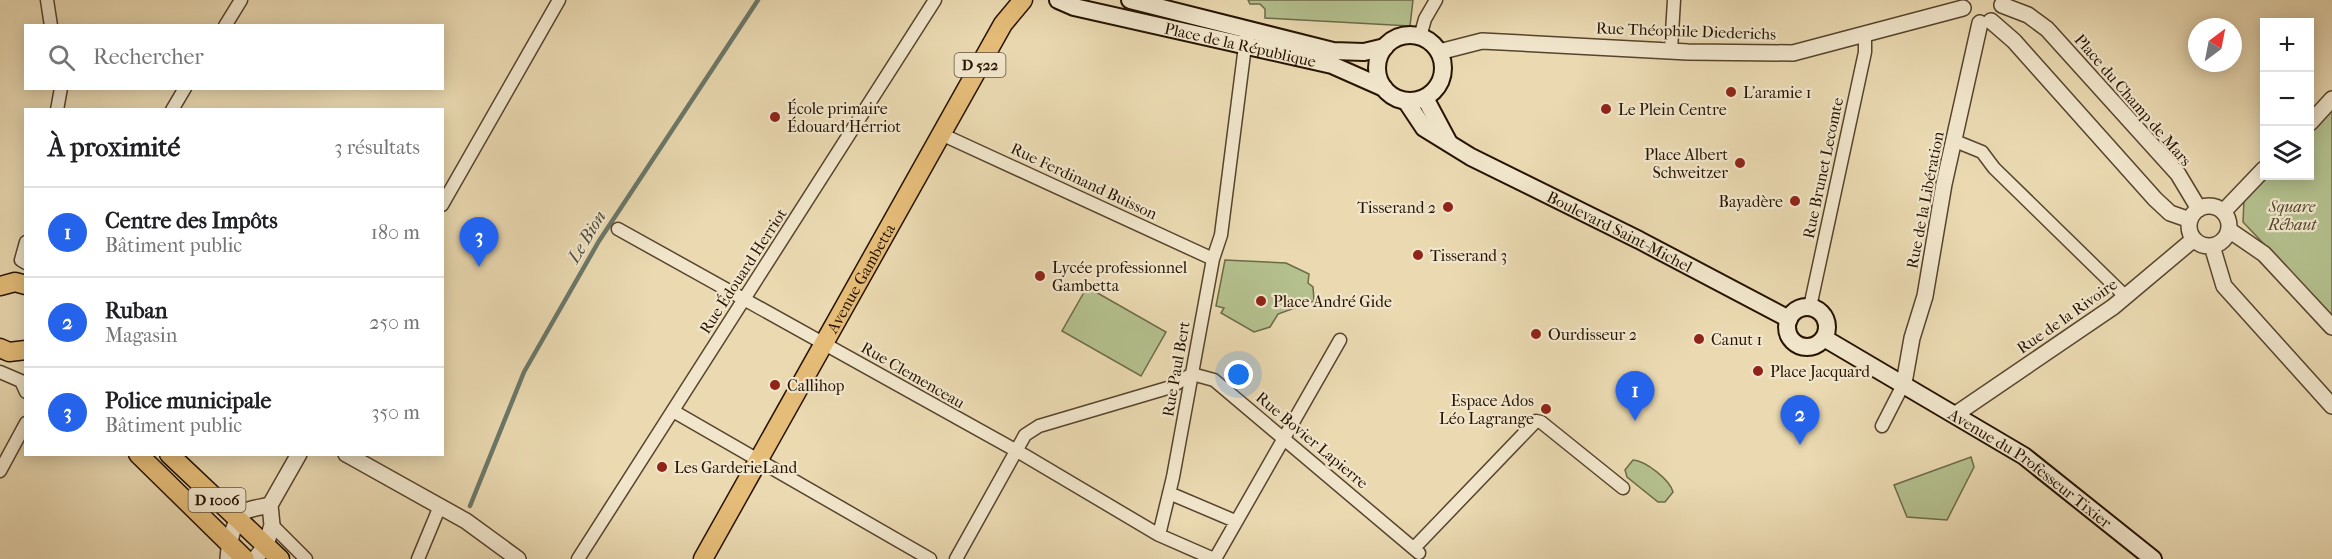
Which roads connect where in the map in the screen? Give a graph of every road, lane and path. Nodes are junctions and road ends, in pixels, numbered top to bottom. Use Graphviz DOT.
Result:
graph roads {
  1 [pos="47,0"];
  2 [pos="241,0"];
  3 [pos="559,0"];
  4 [pos="935,0"];
  5 [pos="1023,0"];
  6 [pos="1058,0"];
  7 [pos="1130,0"];
  8 [pos="1436,0"];
  9 [pos="1674,0"];
  10 [pos="1146,2"];
  11 [pos="2001,3"];
  12 [pos="1963,4"];
  13 [pos="1986,22"];
  14 [pos="51,24"];
  15 [pos="226,24"];
  16 [pos="1865,34"];
  17 [pos="1420,37"];
  18 [pos="1246,38"];
  19 [pos="1385,47"];
  20 [pos="1671,50"];
  21 [pos="1439,52"];
  22 [pos="1384,88"];
  23 [pos="61,90"];
  24 [pos="184,90"];
  25 [pos="1425,98"];
  26 [pos="2332,99"];
  27 [pos="1406,101"];
  28 [pos="57,108"];
  29 [pos="173,108"];
  30 [pos="2314,119"];
  31 [pos="941,134"];
  32 [pos="1955,141"];
  33 [pos="1449,144"];
  34 [pos="2260,174"];
  35 [pos="444,201"];
  36 [pos="2223,212"];
  37 [pos="2195,214"];
  38 [pos="618,229"];
  39 [pos="2229,230"];
  40 [pos="2194,239"];
  41 [pos="2212,246"];
  42 [pos="1213,259"];
  43 [pos="24,284"];
  44 [pos="0,285"];
  45 [pos="2126,297"];
  46 [pos="744,301"];
  47 [pos="1810,307"];
  48 [pos="1789,319"];
  49 [pos="2332,327"];
  50 [pos="1824,338"];
  51 [pos="1340,340"];
  52 [pos="825,344"];
  53 [pos="0,348"];
  54 [pos="24,350"];
  55 [pos="0,372"];
  56 [pos="1192,374"];
  57 [pos="1904,383"];
  58 [pos="24,388"];
  59 [pos="2332,406"];
  60 [pos="673,411"];
  61 [pos="1956,414"];
  62 [pos="1882,426"];
  63 [pos="24,427"];
  64 [pos="1285,437"];
  65 [pos="1016,450"];
  66 [pos="140,456"];
  67 [pos="171,456"];
  68 [pos="298,456"];
  69 [pos="350,456"];
  70 [pos="758,461"];
  71 [pos="0,471"];
  72 [pos="1623,488"];
  73 [pos="1169,493"];
  74 [pos="270,505"];
  75 [pos="440,506"];
  76 [pos="239,520"];
  77 [pos="1235,521"];
  78 [pos="272,525"];
  79 [pos="1158,535"];
  80 [pos="228,551"];
  81 [pos="260,552"];
  82 [pos="245,559"];
  83 [pos="280,559"];
  84 [pos="306,559"];
  85 [pos="418,559"];
  86 [pos="518,559"];
  87 [pos="578,559"];
  88 [pos="703,559"];
  89 [pos="930,559"];
  90 [pos="956,559"];
  91 [pos="1214,559"];
  92 [pos="2153,559"];
  1 -- 14 [label="street"];
  2 -- 15 [label="street"];
  3 -- 35 [label="street"];
  4 -- 46 [label="street, Rue Édouard Herriot"];
  5 -- 31 [label="main road, Avenue Gambetta / D 522"];
  6 -- 18 [label="main road, Place de la République"];
  7 -- 10 [label="main road, Place de la République"];
  8 -- 17 [label="street"];
  9 -- 20 [label="street"];
  10 -- 18 [label="main road, Place de la République"];
  11 -- 13 [label="street"];
  11 -- 37 [label="street, Place du Champ de Mars"];
  12 -- 13 [label="street"];
  12 -- 16 [label="street, Rue Théophile Diederichs"];
  13 -- 32 [label="street, Rue de la Libération"];
  13 -- 37 [label="street"];
  16 -- 20 [label="street, Rue Théophile Diederichs"];
  16 -- 47 [label="street, Rue Brunet Lecomte"];
  17 -- 19 [label="main road"];
  17 -- 21 [label="main road"];
  18 -- 19 [label="main road, Place de la République"];
  18 -- 22 [label="main road, Place de la République"];
  18 -- 42 [label="street, Rue Paul Bert"];
  19 -- 22 [label="main road"];
  20 -- 21 [label="street, Rue Théophile Diederichs"];
  21 -- 25 [label="main road"];
  22 -- 27 [label="main road"];
  23 -- 28 [label="street"];
  24 -- 29 [label="street"];
  25 -- 27 [label="main road"];
  25 -- 33 [label="main road"];
  26 -- 30 [label="street"];
  27 -- 33 [label="main road, Boulevard Saint-Michel"];
  31 -- 42 [label="street, Rue Ferdinand Buisson"];
  31 -- 52 [label="main road, Avenue Gambetta / D 522"];
  32 -- 45 [label="street"];
  32 -- 57 [label="street, Rue de la Libération"];
  33 -- 48 [label="main road, Boulevard Saint-Michel"];
  34 -- 36 [label="street"];
  36 -- 37 [label="street"];
  36 -- 39 [label="street"];
  37 -- 40 [label="street"];
  38 -- 46 [label="street, Rue Clemenceau"];
  39 -- 41 [label="street"];
  39 -- 49 [label="street"];
  40 -- 41 [label="street"];
  40 -- 45 [label="street, Rue de la Rivoire"];
  41 -- 59 [label="street"];
  42 -- 56 [label="street, Rue Paul Bert"];
  43 -- 44 [label="main road"];
  45 -- 61 [label="street, Rue de la Rivoire"];
  46 -- 52 [label="street, Rue Clemenceau"];
  46 -- 60 [label="street, Rue Édouard Herriot"];
  47 -- 48 [label="main road"];
  47 -- 50 [label="main road"];
  48 -- 50 [label="main road"];
  50 -- 57 [label="main road, Avenue du Professeur Tixier"];
  51 -- 64 [label="street"];
  52 -- 65 [label="street, Rue Clemenceau"];
  52 -- 70 [label="main road, Avenue Gambetta / D 522"];
  53 -- 54 [label="main road"];
  55 -- 58 [label="street"];
  56 -- 64 [label="street, Rue Bovier Lapierre"];
  56 -- 65 [label="street"];
  56 -- 73 [label="street, Rue Paul Bert"];
  57 -- 61 [label="main road, Avenue du Professeur Tixier"];
  57 -- 62 [label="street"];
  60 -- 70 [label="street"];
  60 -- 87 [label="street, Rue Édouard Herriot"];
  61 -- 92 [label="main road, Avenue du Professeur Tixier"];
  63 -- 71 [label="street"];
  64 -- 72 [label="street, Rue Bovier Lapierre"];
  64 -- 77 [label="street"];
  65 -- 79 [label="street, Rue Clemenceau"];
  65 -- 90 [label="street"];
  66 -- 80 [label="main road, D 1006"];
  67 -- 76 [label="main road, D 1006"];
  68 -- 74 [label="street"];
  69 -- 75 [label="street"];
  70 -- 88 [label="main road, Avenue Gambetta / D 522"];
  70 -- 89 [label="street"];
  73 -- 77 [label="street"];
  73 -- 79 [label="street, Rue Paul Bert"];
  74 -- 76 [label="street"];
  74 -- 78 [label="street"];
  75 -- 85 [label="street"];
  75 -- 86 [label="street"];
  76 -- 80 [label="street"];
  76 -- 81 [label="main road, D 1006"];
  77 -- 91 [label="street"];
  78 -- 81 [label="street"];
  78 -- 84 [label="street"];
  79 -- 91 [label="street, Rue Clemenceau"];
  80 -- 82 [label="main road, D 1006"];
  81 -- 83 [label="main road, D 1006"];
}
